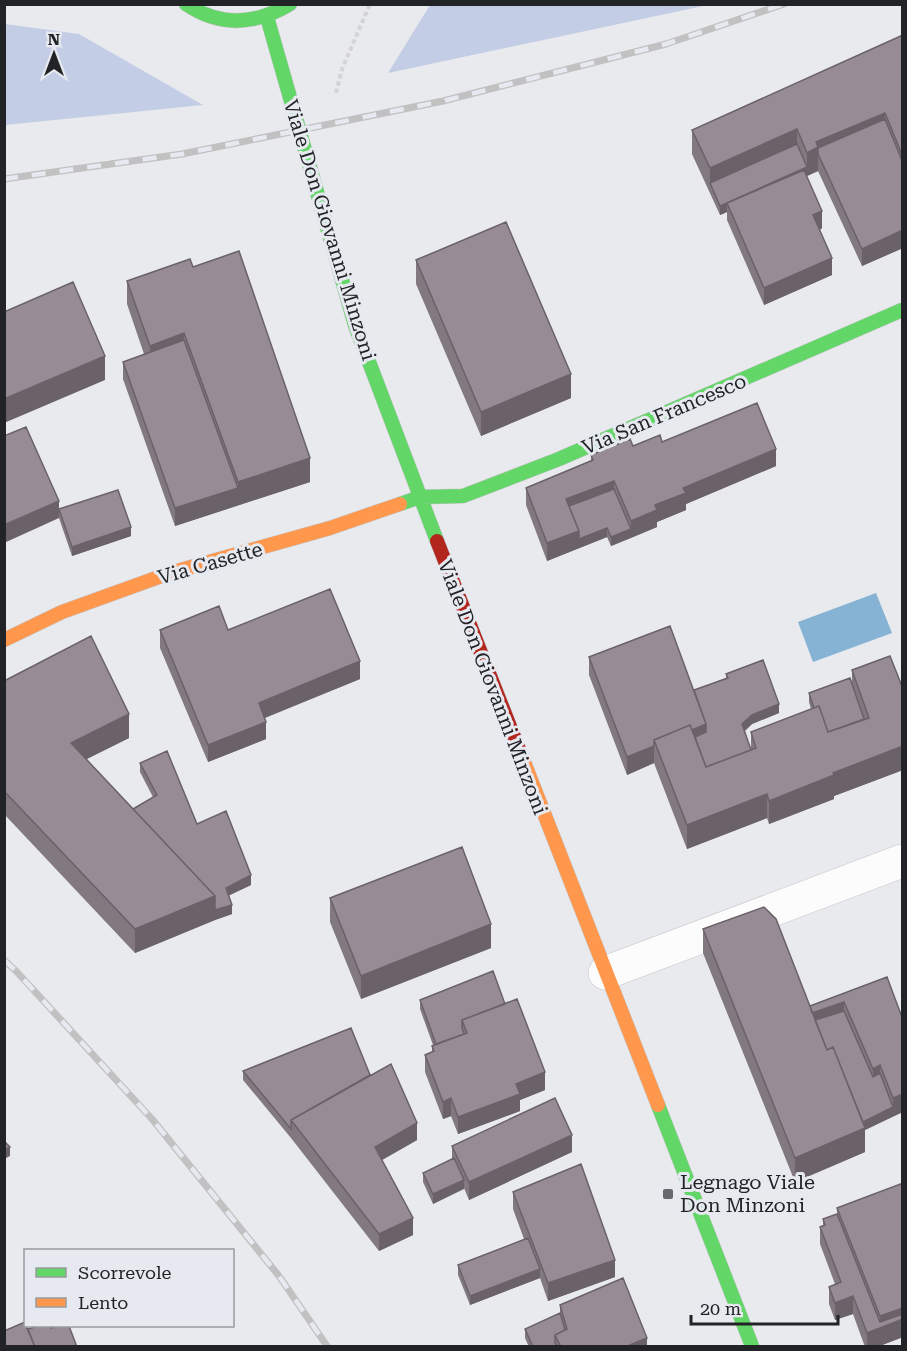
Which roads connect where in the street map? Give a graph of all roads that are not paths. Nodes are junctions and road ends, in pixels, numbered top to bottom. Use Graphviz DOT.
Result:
graph roads {
  1 [pos="186,4"];
  2 [pos="290,4"];
  3 [pos="267,17"];
  4 [pos="903,310"];
  5 [pos="420,497"];
  6 [pos="4,640"];
  7 [pos="903,861"];
  8 [pos="605,973"];
  9 [pos="752,1347"];
  1 -- 3 [label="main road"];
  2 -- 3 [label="main road"];
  3 -- 5 [label="main road, Viale Don Giovanni Minzoni"];
  4 -- 5 [label="main road, Via San Francesco"];
  5 -- 6 [label="main road, Via Casette"];
  5 -- 8 [label="main road, Viale Don Giovanni Minzoni"];
  7 -- 8 [label="street"];
  8 -- 9 [label="main road, Viale Don Giovanni Minzoni"];
}
